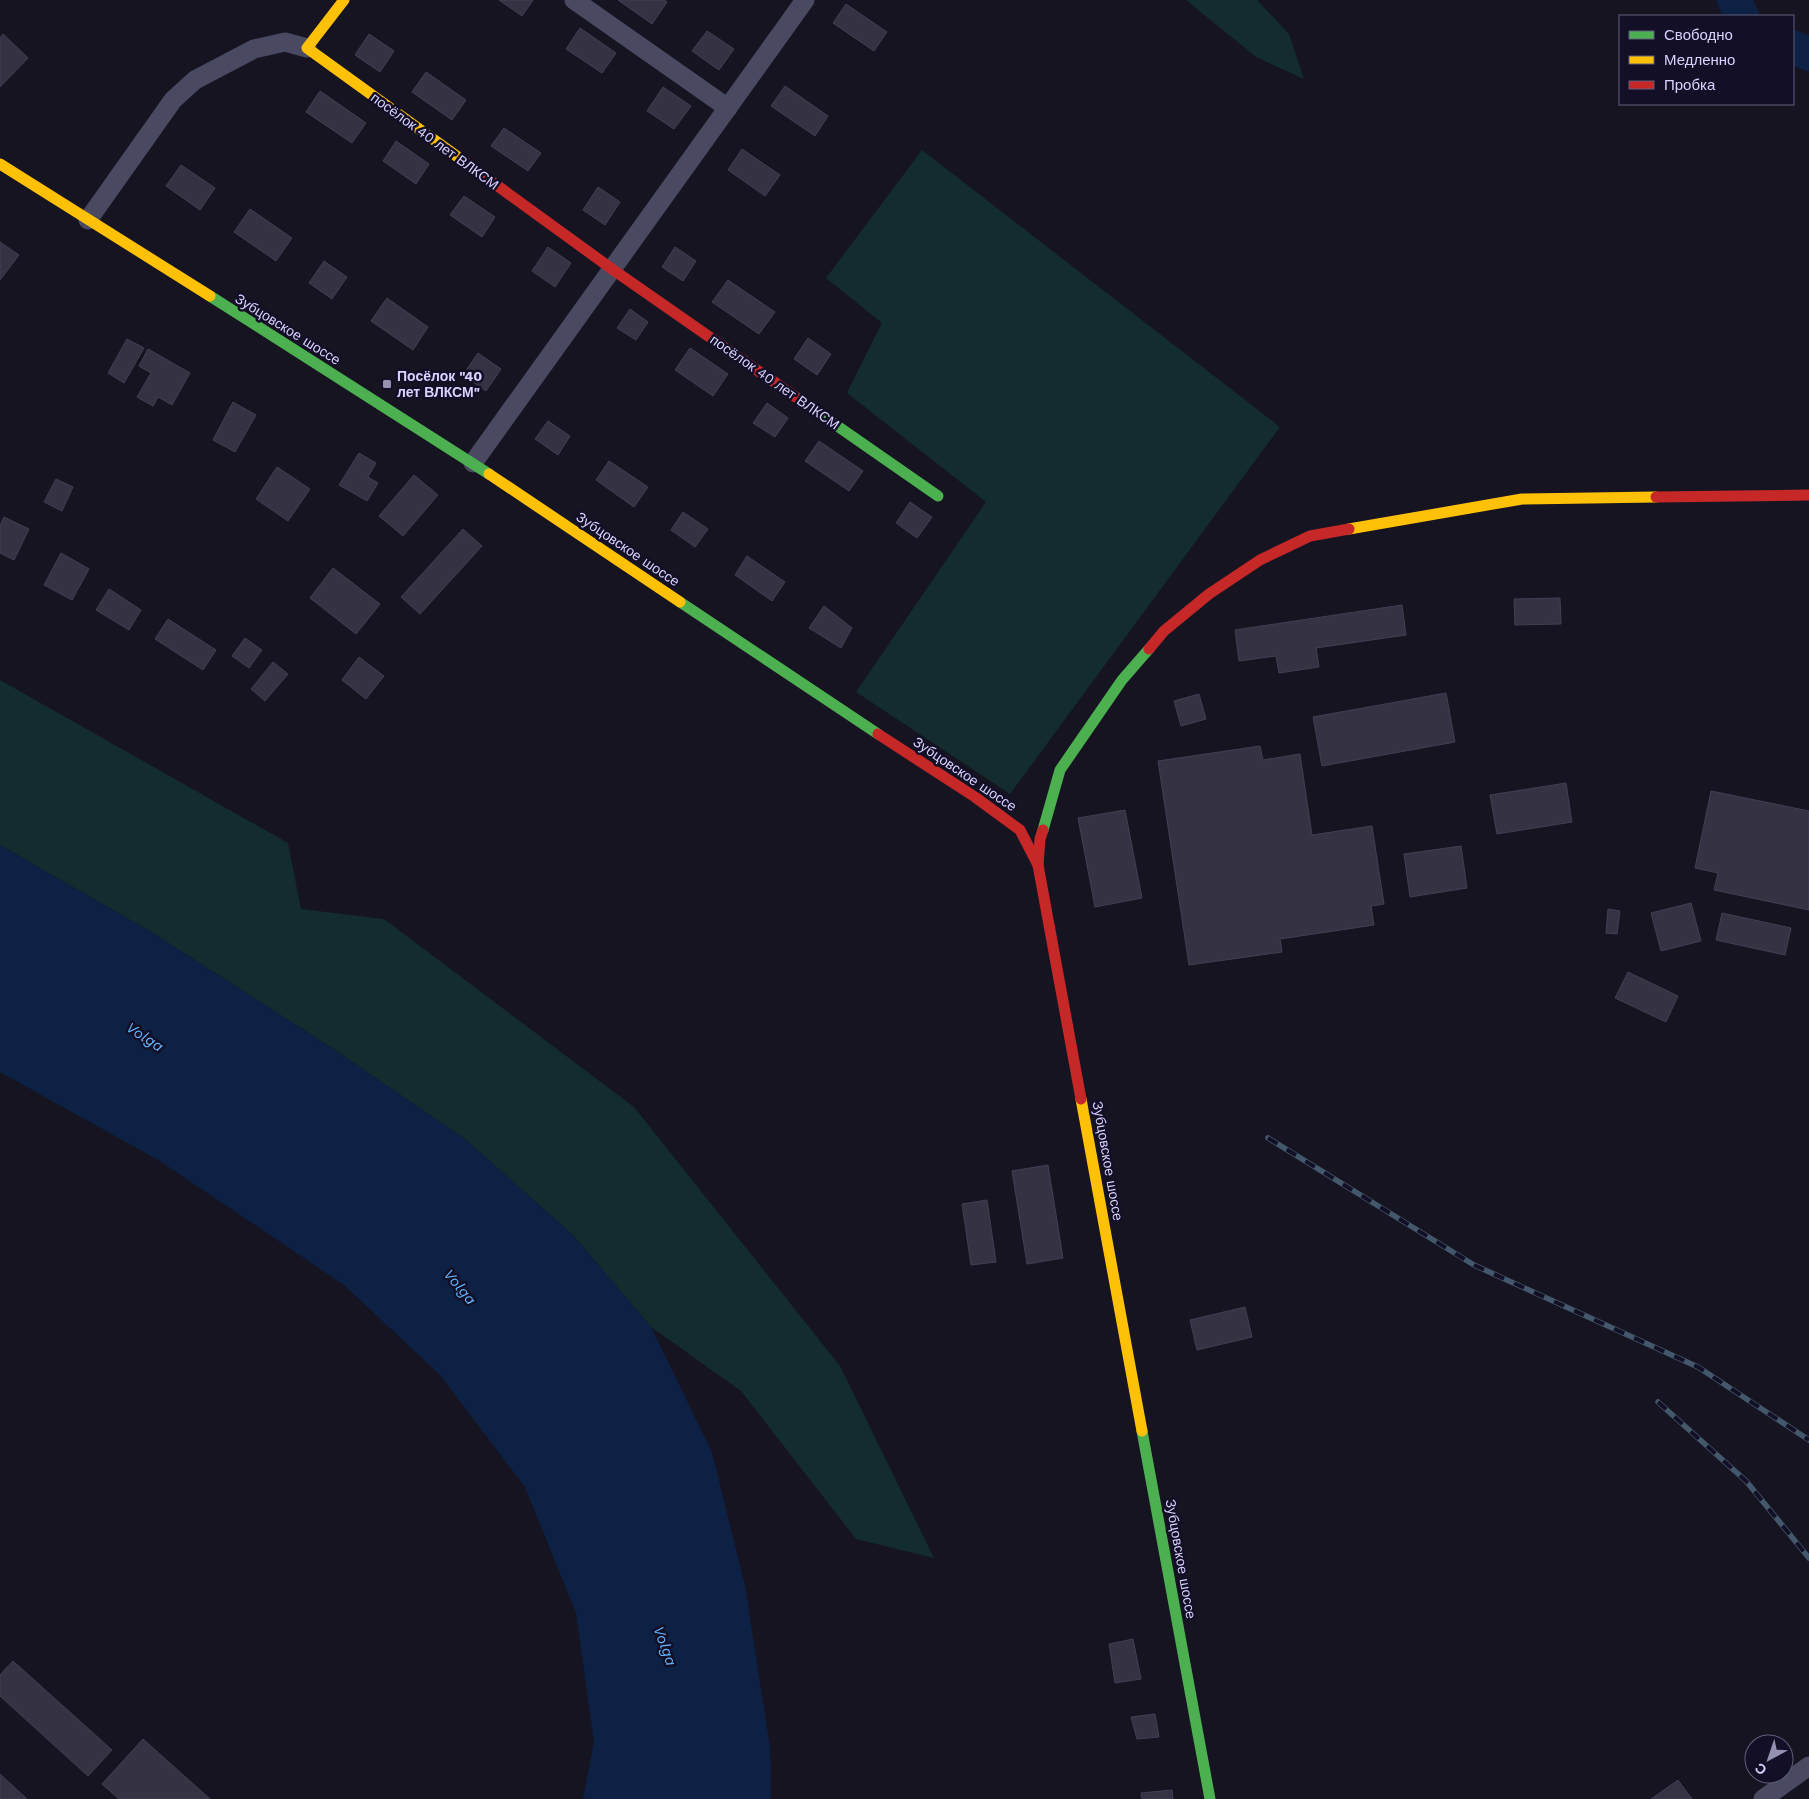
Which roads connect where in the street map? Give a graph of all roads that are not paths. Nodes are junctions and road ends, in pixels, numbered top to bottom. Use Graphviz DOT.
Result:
graph roads {
  1 [pos="344,0"];
  2 [pos="574,0"];
  3 [pos="805,0"];
  4 [pos="307,48"];
  5 [pos="728,108"];
  6 [pos="0,164"];
  7 [pos="88,220"];
  8 [pos="612,269"];
  9 [pos="473,463"];
  10 [pos="1809,495"];
  11 [pos="938,496"];
  12 [pos="1038,865"];
  13 [pos="1809,1766"];
  14 [pos="1210,1799"];
  15 [pos="1764,1799"];
  1 -- 4 [label="street"];
  2 -- 5 [label="street"];
  3 -- 5 [label="street"];
  4 -- 7 [label="street"];
  4 -- 8 [label="street, посёлок 40 лет ВЛКСМ"];
  5 -- 8 [label="street"];
  6 -- 7 [label="street, Зубцовское шоссе"];
  7 -- 9 [label="street, Зубцовское шоссе"];
  8 -- 9 [label="street"];
  8 -- 11 [label="street, посёлок 40 лет ВЛКСМ"];
  9 -- 12 [label="street, Зубцовское шоссе"];
  10 -- 12 [label="street"];
  12 -- 14 [label="street, Зубцовское шоссе"];
  13 -- 15 [label="street"];
}
